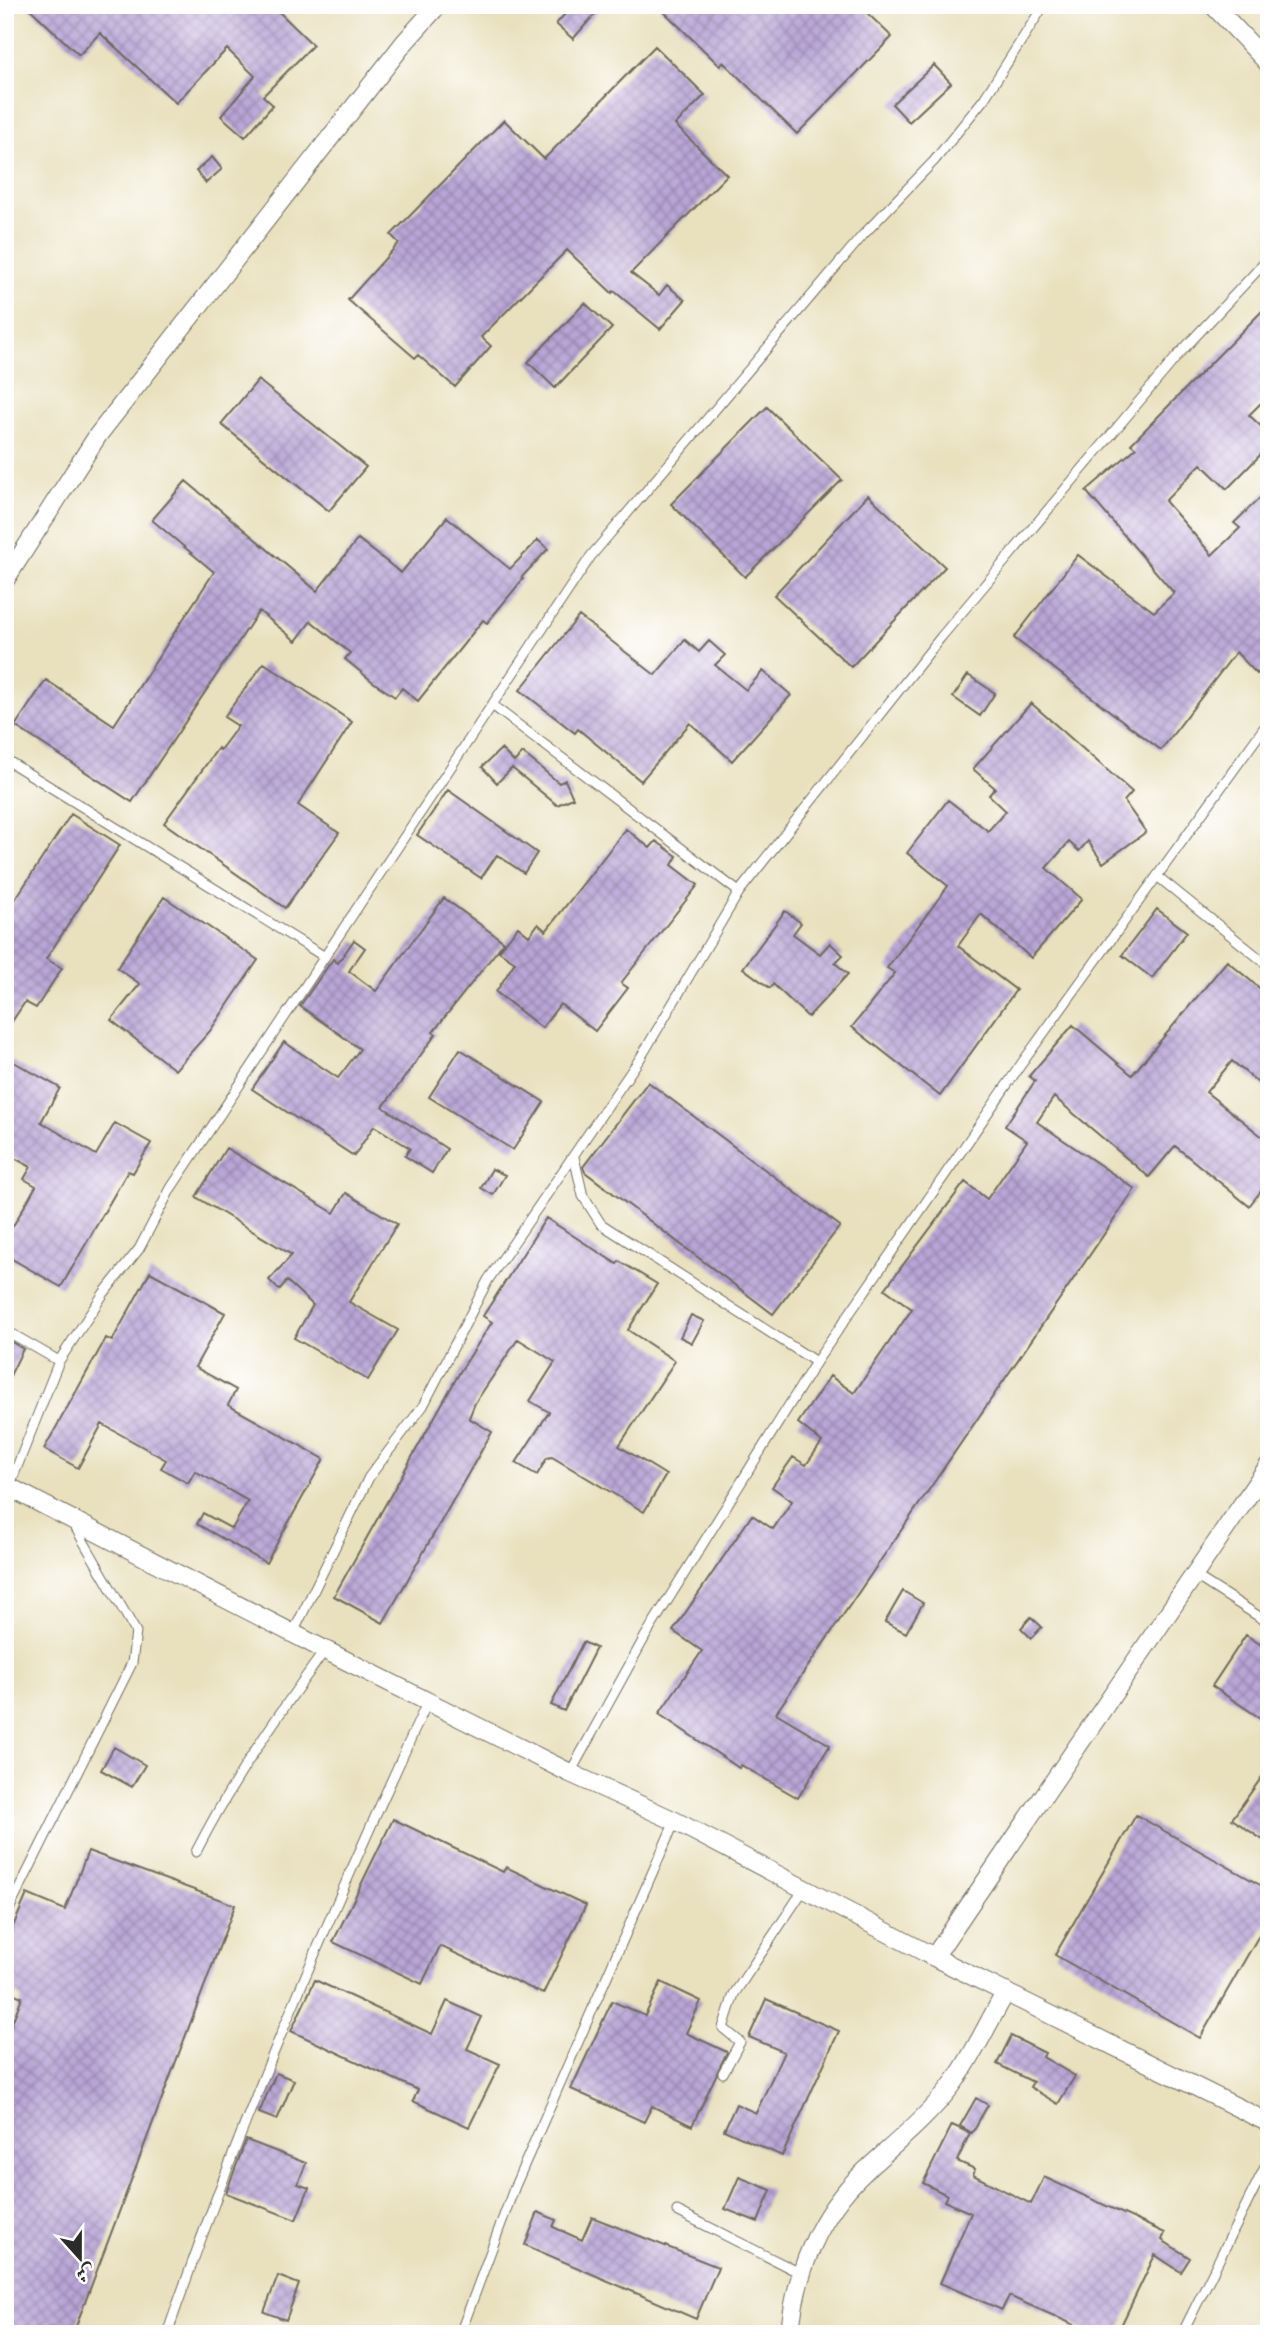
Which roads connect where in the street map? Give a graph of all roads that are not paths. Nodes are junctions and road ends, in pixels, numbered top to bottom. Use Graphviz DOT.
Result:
graph roads {
  1 [pos="438,5"];
  2 [pos="1044,5"];
  3 [pos="1213,5"];
  4 [pos="1269,64"];
  5 [pos="1269,258"];
  6 [pos="5,580"];
  7 [pos="492,705"];
  8 [pos="1269,721"];
  9 [pos="5,759"];
  10 [pos="1157,876"];
  11 [pos="739,892"];
  12 [pos="325,957"];
  13 [pos="1269,966"];
  14 [pos="574,1157"];
  15 [pos="5,1330"];
  16 [pos="59,1361"];
  17 [pos="816,1362"];
  18 [pos="1269,1465"];
  19 [pos="7,1486"];
  20 [pos="72,1521"];
  21 [pos="1192,1574"];
  22 [pos="1269,1623"];
  23 [pos="293,1633"];
  24 [pos="325,1650"];
  25 [pos="428,1701"];
  26 [pos="570,1773"];
  27 [pos="675,1821"];
  28 [pos="197,1852"];
  29 [pos="804,1889"];
  30 [pos="5,1917"];
  31 [pos="934,1957"];
  32 [pos="1006,1992"];
  33 [pos="723,2073"];
  34 [pos="1269,2123"];
  35 [pos="1269,2159"];
  36 [pos="677,2211"];
  37 [pos="800,2273"];
  38 [pos="167,2334"];
  39 [pos="460,2334"];
  40 [pos="790,2334"];
  41 [pos="1182,2334"];
  1 -- 6 [label="street"];
  2 -- 7 [label="lane"];
  3 -- 4 [label="street"];
  5 -- 11 [label="lane"];
  7 -- 11 [label="lane"];
  7 -- 12 [label="lane"];
  8 -- 10 [label="lane"];
  9 -- 12 [label="lane"];
  10 -- 13 [label="lane"];
  10 -- 17 [label="lane"];
  11 -- 14 [label="lane"];
  12 -- 16 [label="lane"];
  14 -- 17 [label="lane"];
  14 -- 23 [label="lane"];
  15 -- 16 [label="lane"];
  16 -- 19 [label="lane"];
  17 -- 26 [label="lane"];
  18 -- 21 [label="street"];
  19 -- 20 [label="street"];
  20 -- 23 [label="street"];
  20 -- 30 [label="lane"];
  21 -- 22 [label="lane"];
  21 -- 31 [label="street"];
  23 -- 24 [label="street"];
  24 -- 25 [label="street"];
  24 -- 28 [label="lane"];
  25 -- 26 [label="street"];
  25 -- 38 [label="lane"];
  26 -- 27 [label="street"];
  27 -- 29 [label="street"];
  27 -- 39 [label="lane"];
  29 -- 31 [label="street"];
  29 -- 33 [label="lane"];
  31 -- 32 [label="street"];
  32 -- 34 [label="street"];
  32 -- 37 [label="street"];
  35 -- 41 [label="lane"];
  36 -- 37 [label="lane"];
  37 -- 40 [label="street"];
}
